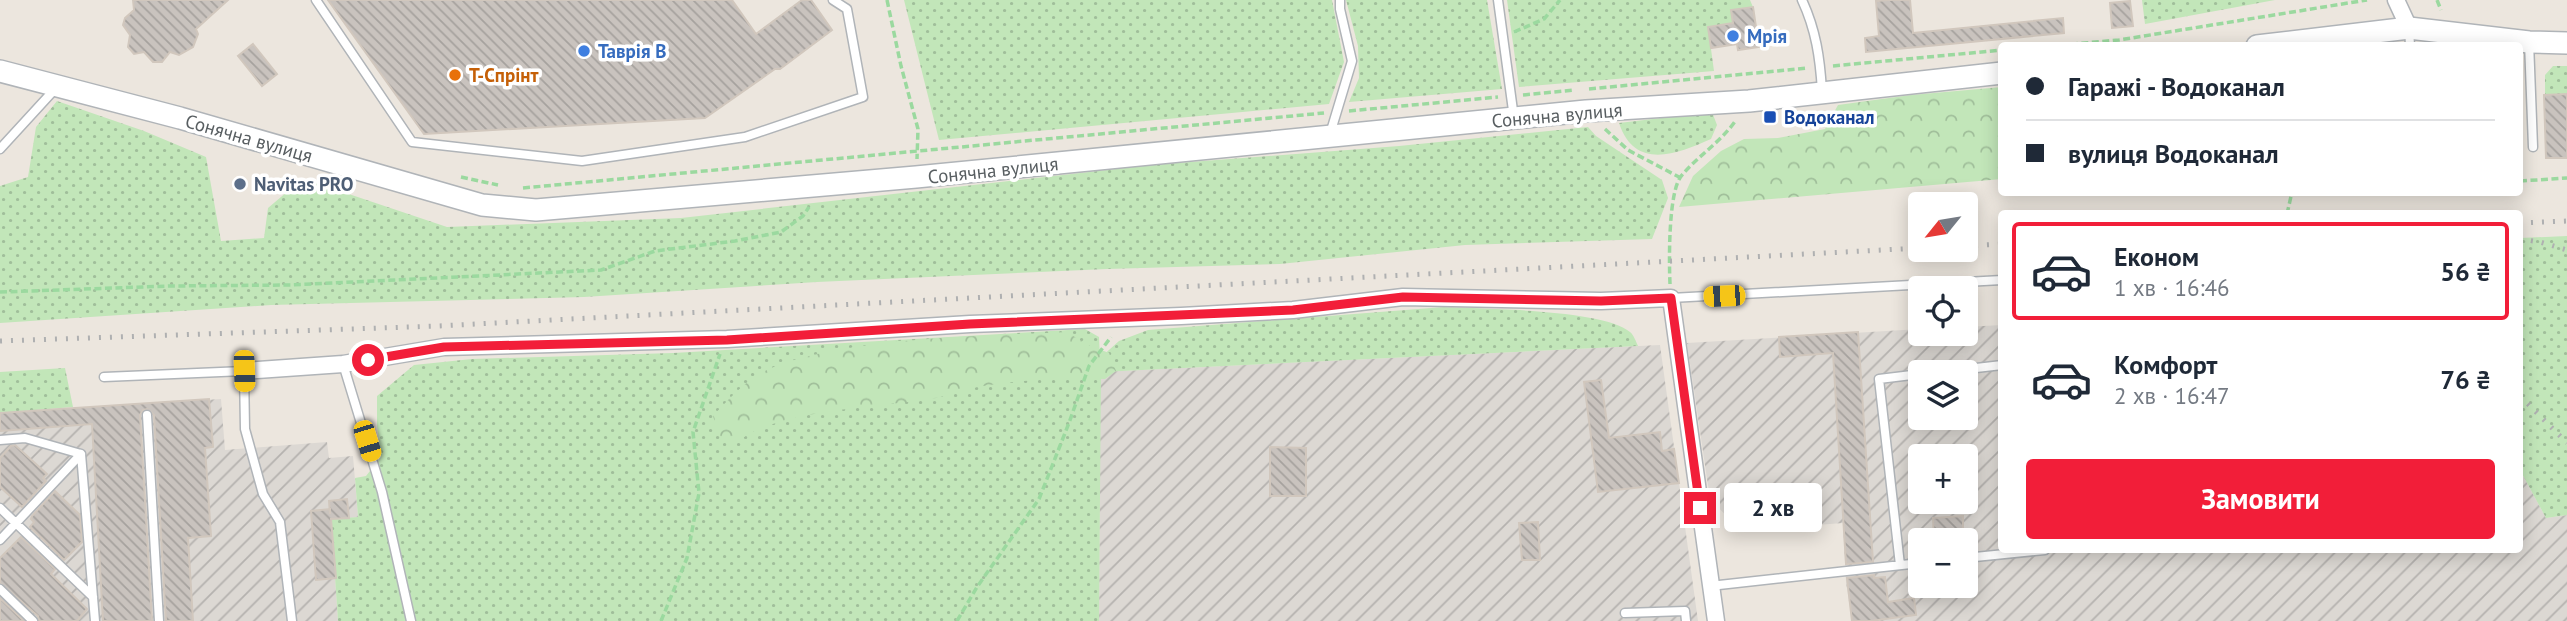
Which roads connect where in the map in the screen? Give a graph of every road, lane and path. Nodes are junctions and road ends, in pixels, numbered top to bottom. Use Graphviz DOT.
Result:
graph roads {
  1 [pos="316,0"];
  2 [pos="833,0"];
  3 [pos="887,0"];
  4 [pos="1340,0"];
  5 [pos="1497,0"];
  6 [pos="1560,0"];
  7 [pos="1802,0"];
  8 [pos="2367,0"];
  9 [pos="2396,0"];
  10 [pos="2437,0"];
  11 [pos="2441,10"];
  12 [pos="1503,37"];
  13 [pos="2410,37"];
  14 [pos="2467,40"];
  15 [pos="2096,42"];
  16 [pos="2316,42"];
  17 [pos="2529,42"];
  18 [pos="2567,43"];
  19 [pos="1998,50"];
  20 [pos="1821,67"];
  21 [pos="0,71"];
  22 [pos="1998,73"];
  23 [pos="57,86"];
  24 [pos="1822,94"];
  25 [pos="1511,96"];
  26 [pos="1749,101"];
  27 [pos="1586,111"];
  28 [pos="1337,112"];
  29 [pos="1514,118"];
  30 [pos="1329,136"];
  31 [pos="2533,147"];
  32 [pos="0,149"];
  33 [pos="917,151"];
  34 [pos="461,177"];
  35 [pos="916,177"];
  36 [pos="1679,177"];
  37 [pos="2567,178"];
  38 [pos="2523,181"];
  39 [pos="824,185"];
  40 [pos="501,186"];
  41 [pos="514,188"];
  42 [pos="1998,280"];
  43 [pos="0,292"];
  44 [pos="1671,298"];
  45 [pos="1124,318"];
  46 [pos="727,340"];
  47 [pos="343,364"];
  48 [pos="1998,365"];
  49 [pos="1978,368"];
  50 [pos="244,371"];
  51 [pos="1908,375"];
  52 [pos="104,377"];
  53 [pos="146,415"];
  54 [pos="0,440"];
  55 [pos="81,454"];
  56 [pos="0,508"];
  57 [pos="16,523"];
  58 [pos="0,540"];
  59 [pos="2015,553"];
  60 [pos="1978,557"];
  61 [pos="1908,564"];
  62 [pos="1900,565"];
  63 [pos="1710,586"];
  64 [pos="0,589"];
  65 [pos="93,597"];
  66 [pos="1625,613"];
  67 [pos="33,621"];
  68 [pos="95,621"];
  69 [pos="159,621"];
  70 [pos="292,621"];
  71 [pos="411,621"];
  72 [pos="661,621"];
  73 [pos="957,621"];
  74 [pos="1686,621"];
  75 [pos="1716,621"];
  1 -- 2 [label="lane"];
  3 -- 33 [label="path"];
  4 -- 28 [label="lane"];
  5 -- 12 [label="lane"];
  6 -- 12 [label="path"];
  7 -- 20 [label="lane"];
  8 -- 15 [label="path"];
  9 -- 13 [label="street"];
  10 -- 11 [label="path"];
  12 -- 25 [label="lane"];
  13 -- 14 [label="street"];
  13 -- 16 [label="street"];
  14 -- 17 [label="street"];
  17 -- 18 [label="street"];
  17 -- 31 [label="lane"];
  19 -- 20 [label="path"];
  20 -- 24 [label="lane"];
  20 -- 25 [label="path"];
  21 -- 23 [label="street, Сонячна вулиця"];
  22 -- 24 [label="street, Сонячна вулиця"];
  23 -- 32 [label="lane"];
  23 -- 39 [label="street, Сонячна вулиця"];
  24 -- 26 [label="street, Сонячна вулиця"];
  25 -- 28 [label="path"];
  25 -- 29 [label="lane"];
  26 -- 27 [label="street, Сонячна вулиця"];
  26 -- 36 [label="path"];
  27 -- 29 [label="street, Сонячна вулиця"];
  27 -- 36 [label="path"];
  28 -- 30 [label="lane"];
  28 -- 33 [label="path"];
  29 -- 30 [label="street, Сонячна вулиця"];
  30 -- 35 [label="street, Сонячна вулиця"];
  33 -- 35 [label="path"];
  33 -- 41 [label="path"];
  34 -- 40 [label="path"];
  35 -- 39 [label="street, Сонячна вулиця"];
  36 -- 44 [label="path"];
  37 -- 38 [label="path"];
  39 -- 43 [label="path"];
  42 -- 44 [label="lane"];
  44 -- 45 [label="street"];
  44 -- 63 [label="street"];
  45 -- 46 [label="street"];
  45 -- 73 [label="path"];
  46 -- 47 [label="street"];
  46 -- 72 [label="path"];
  47 -- 50 [label="street"];
  47 -- 71 [label="lane"];
  48 -- 49 [label="lane"];
  50 -- 52 [label="lane"];
  50 -- 70 [label="lane"];
  51 -- 62 [label="lane"];
  53 -- 69 [label="lane"];
  54 -- 55 [label="lane"];
  55 -- 57 [label="lane"];
  55 -- 65 [label="lane"];
  56 -- 57 [label="lane"];
  57 -- 58 [label="lane"];
  57 -- 65 [label="lane"];
  59 -- 60 [label="lane"];
  61 -- 62 [label="lane"];
  62 -- 63 [label="lane"];
  63 -- 75 [label="street"];
  64 -- 67 [label="lane"];
  65 -- 68 [label="lane"];
  66 -- 74 [label="lane"];
}
